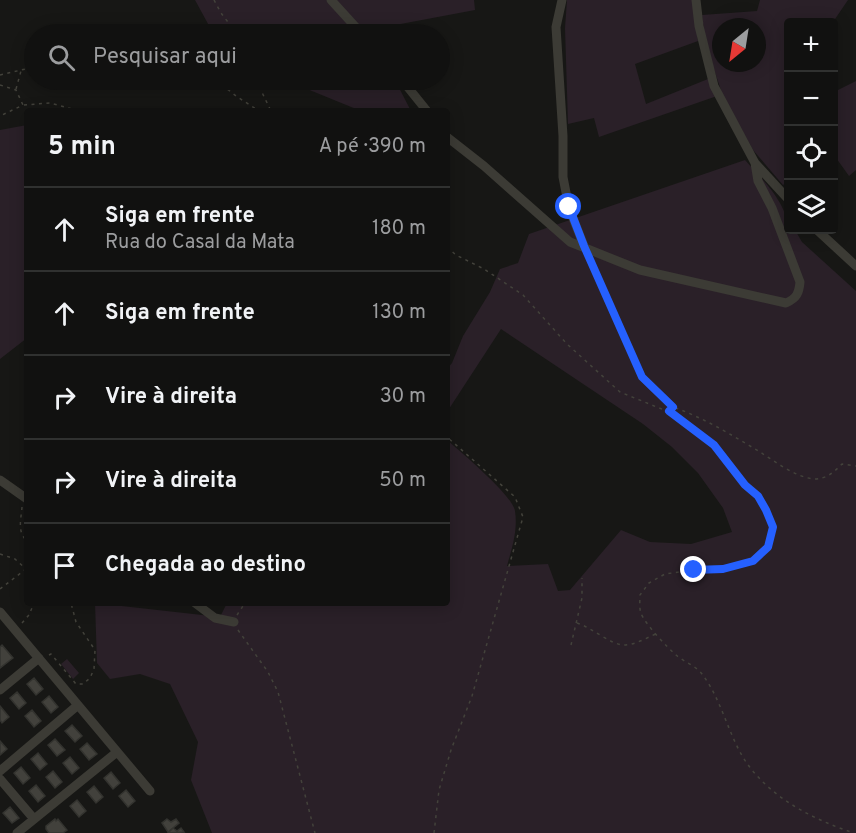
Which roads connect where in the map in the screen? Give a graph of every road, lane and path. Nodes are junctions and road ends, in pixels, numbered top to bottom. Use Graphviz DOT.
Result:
graph roads {
  1 [pos="214,0"];
  2 [pos="331,0"];
  3 [pos="562,0"];
  4 [pos="696,0"];
  5 [pos="229,24"];
  6 [pos="353,24"];
  7 [pos="22,70"];
  8 [pos="0,75"];
  9 [pos="0,85"];
  10 [pos="15,90"];
  11 [pos="228,90"];
  12 [pos="261,90"];
  13 [pos="410,90"];
  14 [pos="23,105"];
  15 [pos="69,108"];
  16 [pos="254,108"];
  17 [pos="270,108"];
  18 [pos="425,108"];
  19 [pos="0,116"];
  20 [pos="450,139"];
  21 [pos="755,163"];
  22 [pos="784,194"];
  23 [pos="821,234"];
  24 [pos="584,246"];
  25 [pos="450,250"];
  26 [pos="856,266"];
  27 [pos="673,407"];
  28 [pos="669,411"];
  29 [pos="450,440"];
  30 [pos="856,466"];
  31 [pos="0,480"];
  32 [pos="24,497"];
  33 [pos="24,536"];
  34 [pos="0,554"];
  35 [pos="24,566"];
  36 [pos="24,571"];
  37 [pos="582,578"];
  38 [pos="0,589"];
  39 [pos="32,606"];
  40 [pos="73,606"];
  41 [pos="199,606"];
  42 [pos="243,606"];
  43 [pos="0,612"];
  44 [pos="234,622"];
  45 [pos="577,623"];
  46 [pos="14,629"];
  47 [pos="656,634"];
  48 [pos="571,645"];
  49 [pos="40,660"];
  50 [pos="0,690"];
  51 [pos="78,705"];
  52 [pos="117,752"];
  53 [pos="0,771"];
  54 [pos="0,778"];
  55 [pos="150,791"];
  56 [pos="34,819"];
  57 [pos="836,828"];
  58 [pos="18,833"];
  59 [pos="315,833"];
  60 [pos="434,833"];
  61 [pos="838,833"];
  62 [pos="854,833"];
  1 -- 5 [label="path"];
  2 -- 6 [label="street"];
  3 -- 24 [label="street"];
  4 -- 21 [label="street"];
  7 -- 8 [label="path"];
  7 -- 10 [label="path"];
  9 -- 10 [label="path"];
  10 -- 14 [label="path"];
  11 -- 16 [label="path"];
  12 -- 17 [label="path"];
  13 -- 18 [label="street"];
  14 -- 15 [label="path"];
  14 -- 19 [label="path"];
  20 -- 24 [label="street"];
  21 -- 22 [label="street"];
  21 -- 24 [label="street"];
  23 -- 26 [label="street"];
  24 -- 27 [label="path"];
  25 -- 28 [label="path"];
  27 -- 28 [label="path"];
  27 -- 30 [label="path"];
  28 -- 47 [label="path"];
  29 -- 60 [label="path"];
  31 -- 32 [label="street"];
  32 -- 33 [label="path"];
  34 -- 35 [label="path"];
  36 -- 38 [label="path"];
  37 -- 45 [label="path"];
  39 -- 46 [label="path"];
  40 -- 49 [label="path"];
  41 -- 44 [label="street"];
  42 -- 44 [label="path"];
  43 -- 46 [label="street"];
  44 -- 59 [label="path"];
  45 -- 47 [label="path"];
  45 -- 48 [label="path"];
  46 -- 49 [label="street"];
  47 -- 57 [label="path"];
  49 -- 50 [label="street"];
  49 -- 51 [label="street"];
  51 -- 52 [label="street"];
  51 -- 53 [label="street"];
  52 -- 55 [label="street"];
  52 -- 56 [label="street"];
  54 -- 56 [label="street"];
  56 -- 58 [label="street"];
  57 -- 61 [label="path"];
  57 -- 62 [label="path"];
}
